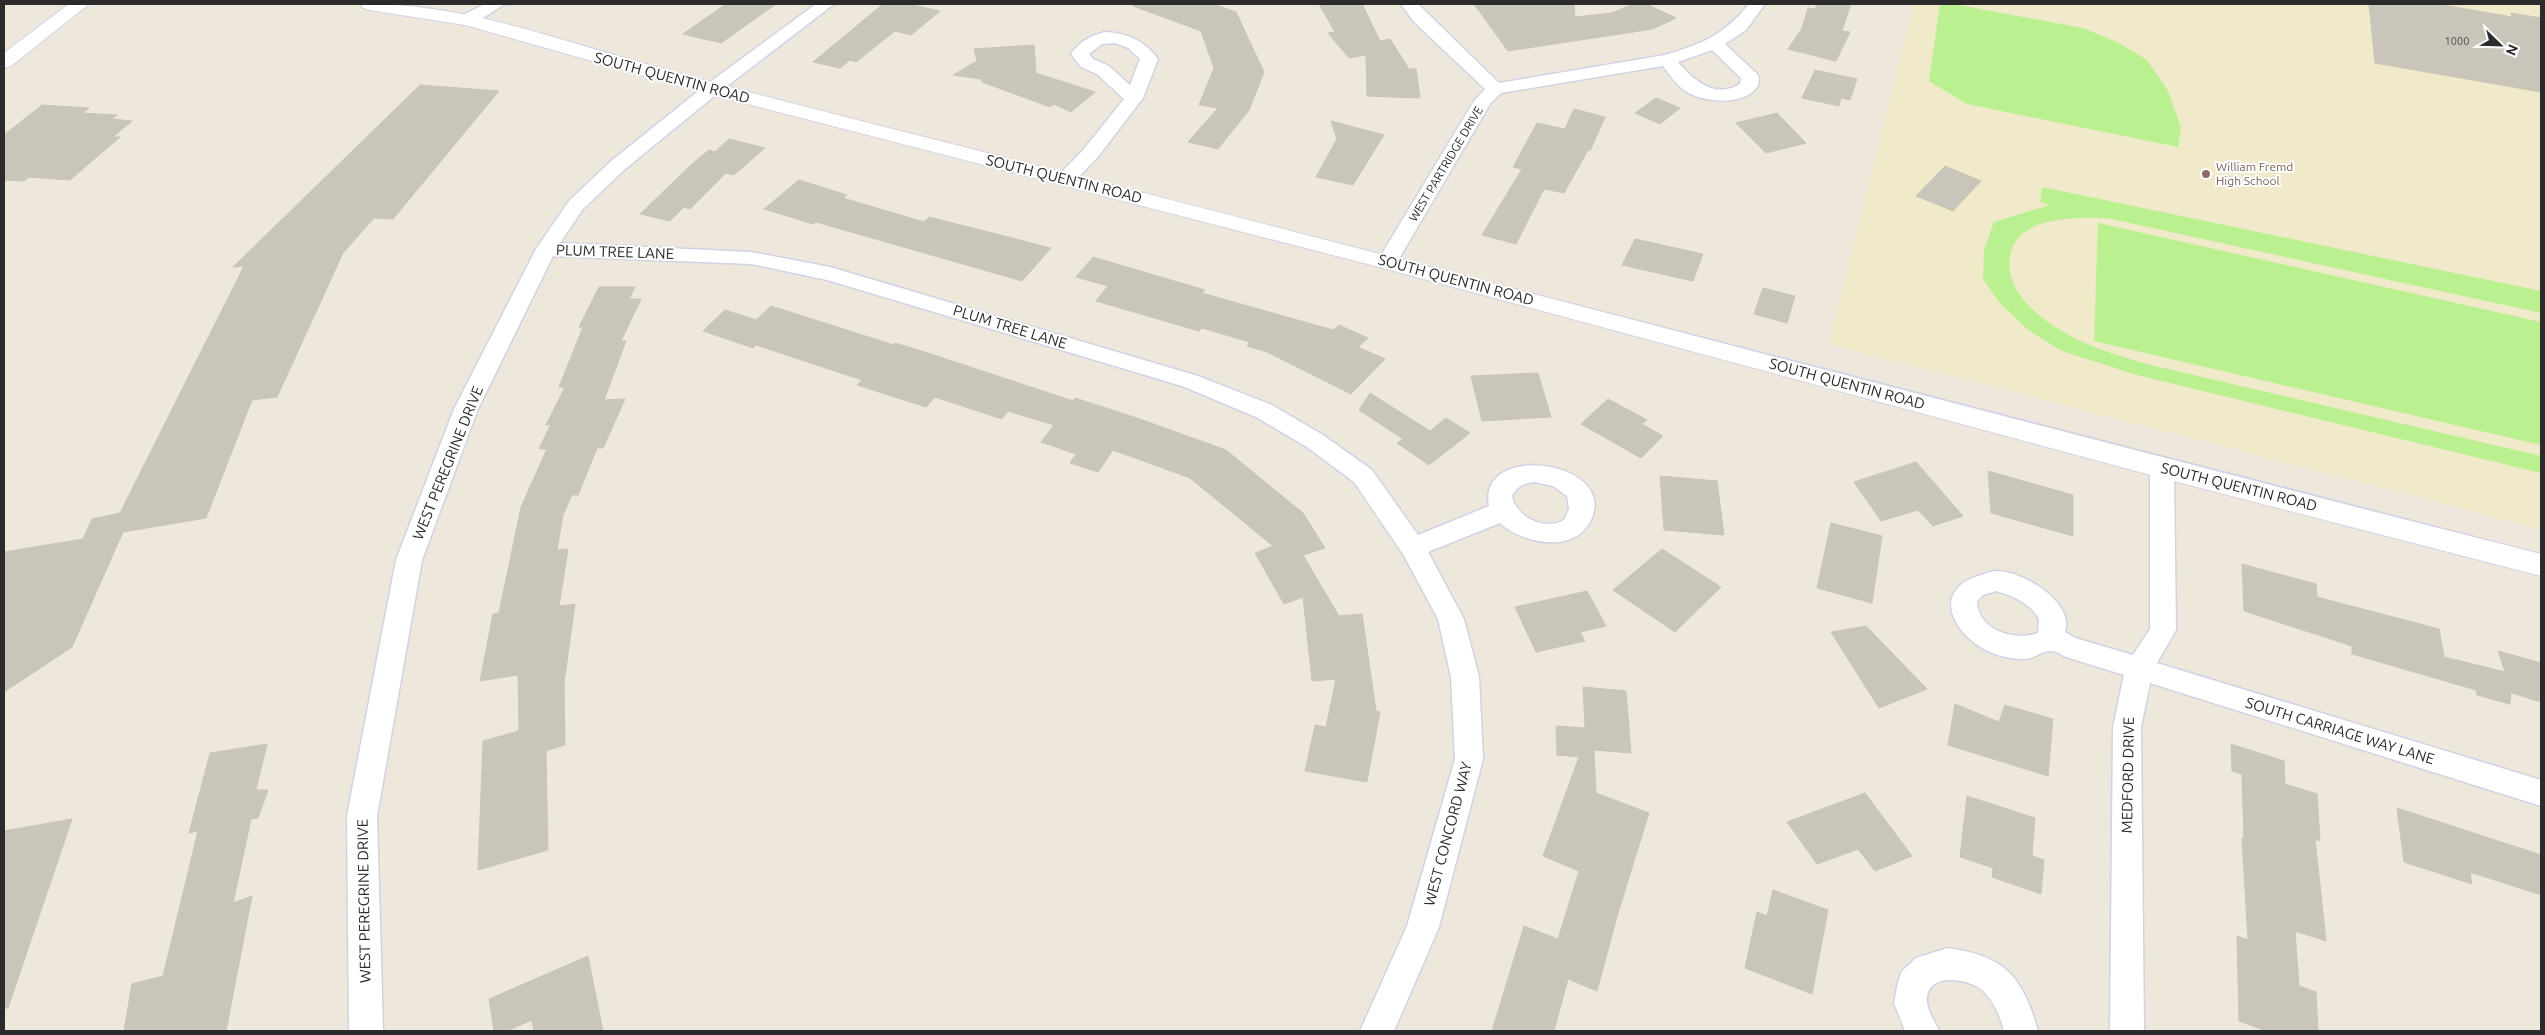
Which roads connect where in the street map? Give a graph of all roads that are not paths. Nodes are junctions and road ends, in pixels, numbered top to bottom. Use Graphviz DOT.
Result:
graph roads {
  1 [pos="80,4"];
  2 [pos="369,4"];
  3 [pos="496,4"];
  4 [pos="826,4"];
  5 [pos="1409,4"];
  6 [pos="1757,4"];
  7 [pos="468,20"];
  8 [pos="1714,42"];
  9 [pos="1667,60"];
  10 [pos="4,62"];
  11 [pos="712,89"];
  12 [pos="1496,89"];
  13 [pos="1134,98"];
  14 [pos="1066,179"];
  15 [pos="546,249"];
  16 [pos="1387,262"];
  17 [pos="2162,468"];
  18 [pos="1503,510"];
  19 [pos="1413,548"];
  20 [pos="2541,565"];
  21 [pos="2051,637"];
  22 [pos="2139,669"];
  23 [pos="2541,793"];
  24 [pos="366,1031"];
  25 [pos="1377,1031"];
  26 [pos="1922,1031"];
  27 [pos="2021,1031"];
  28 [pos="2127,1031"];
  1 -- 10 [label="main road"];
  2 -- 7 [label="main road, SOUTH QUENTIN ROAD"];
  3 -- 7 [label="street"];
  4 -- 11 [label="street, WEST PEREGRINE DRIVE"];
  5 -- 12 [label="street"];
  6 -- 8 [label="street"];
  7 -- 11 [label="main road, SOUTH QUENTIN ROAD"];
  8 -- 9 [label="street"];
  8 -- 9 [label="street"];
  9 -- 12 [label="street"];
  11 -- 14 [label="main road, SOUTH QUENTIN ROAD"];
  11 -- 15 [label="street, WEST PEREGRINE DRIVE"];
  12 -- 16 [label="street, WEST PARTRIDGE DRIVE"];
  13 -- 14 [label="street"];
  14 -- 16 [label="main road, SOUTH QUENTIN ROAD"];
  15 -- 19 [label="street, PLUM TREE LANE"];
  15 -- 24 [label="street, WEST PEREGRINE DRIVE"];
  16 -- 17 [label="main road, SOUTH QUENTIN ROAD"];
  17 -- 20 [label="main road, SOUTH QUENTIN ROAD"];
  17 -- 22 [label="street, MEDFORD DRIVE"];
  18 -- 19 [label="street"];
  19 -- 25 [label="street, WEST CONCORD WAY"];
  21 -- 22 [label="street, SOUTH CARRIAGE WAY LANE"];
  22 -- 23 [label="street, SOUTH CARRIAGE WAY LANE"];
  22 -- 28 [label="street, MEDFORD DRIVE"];
  26 -- 27 [label="street"];
}
